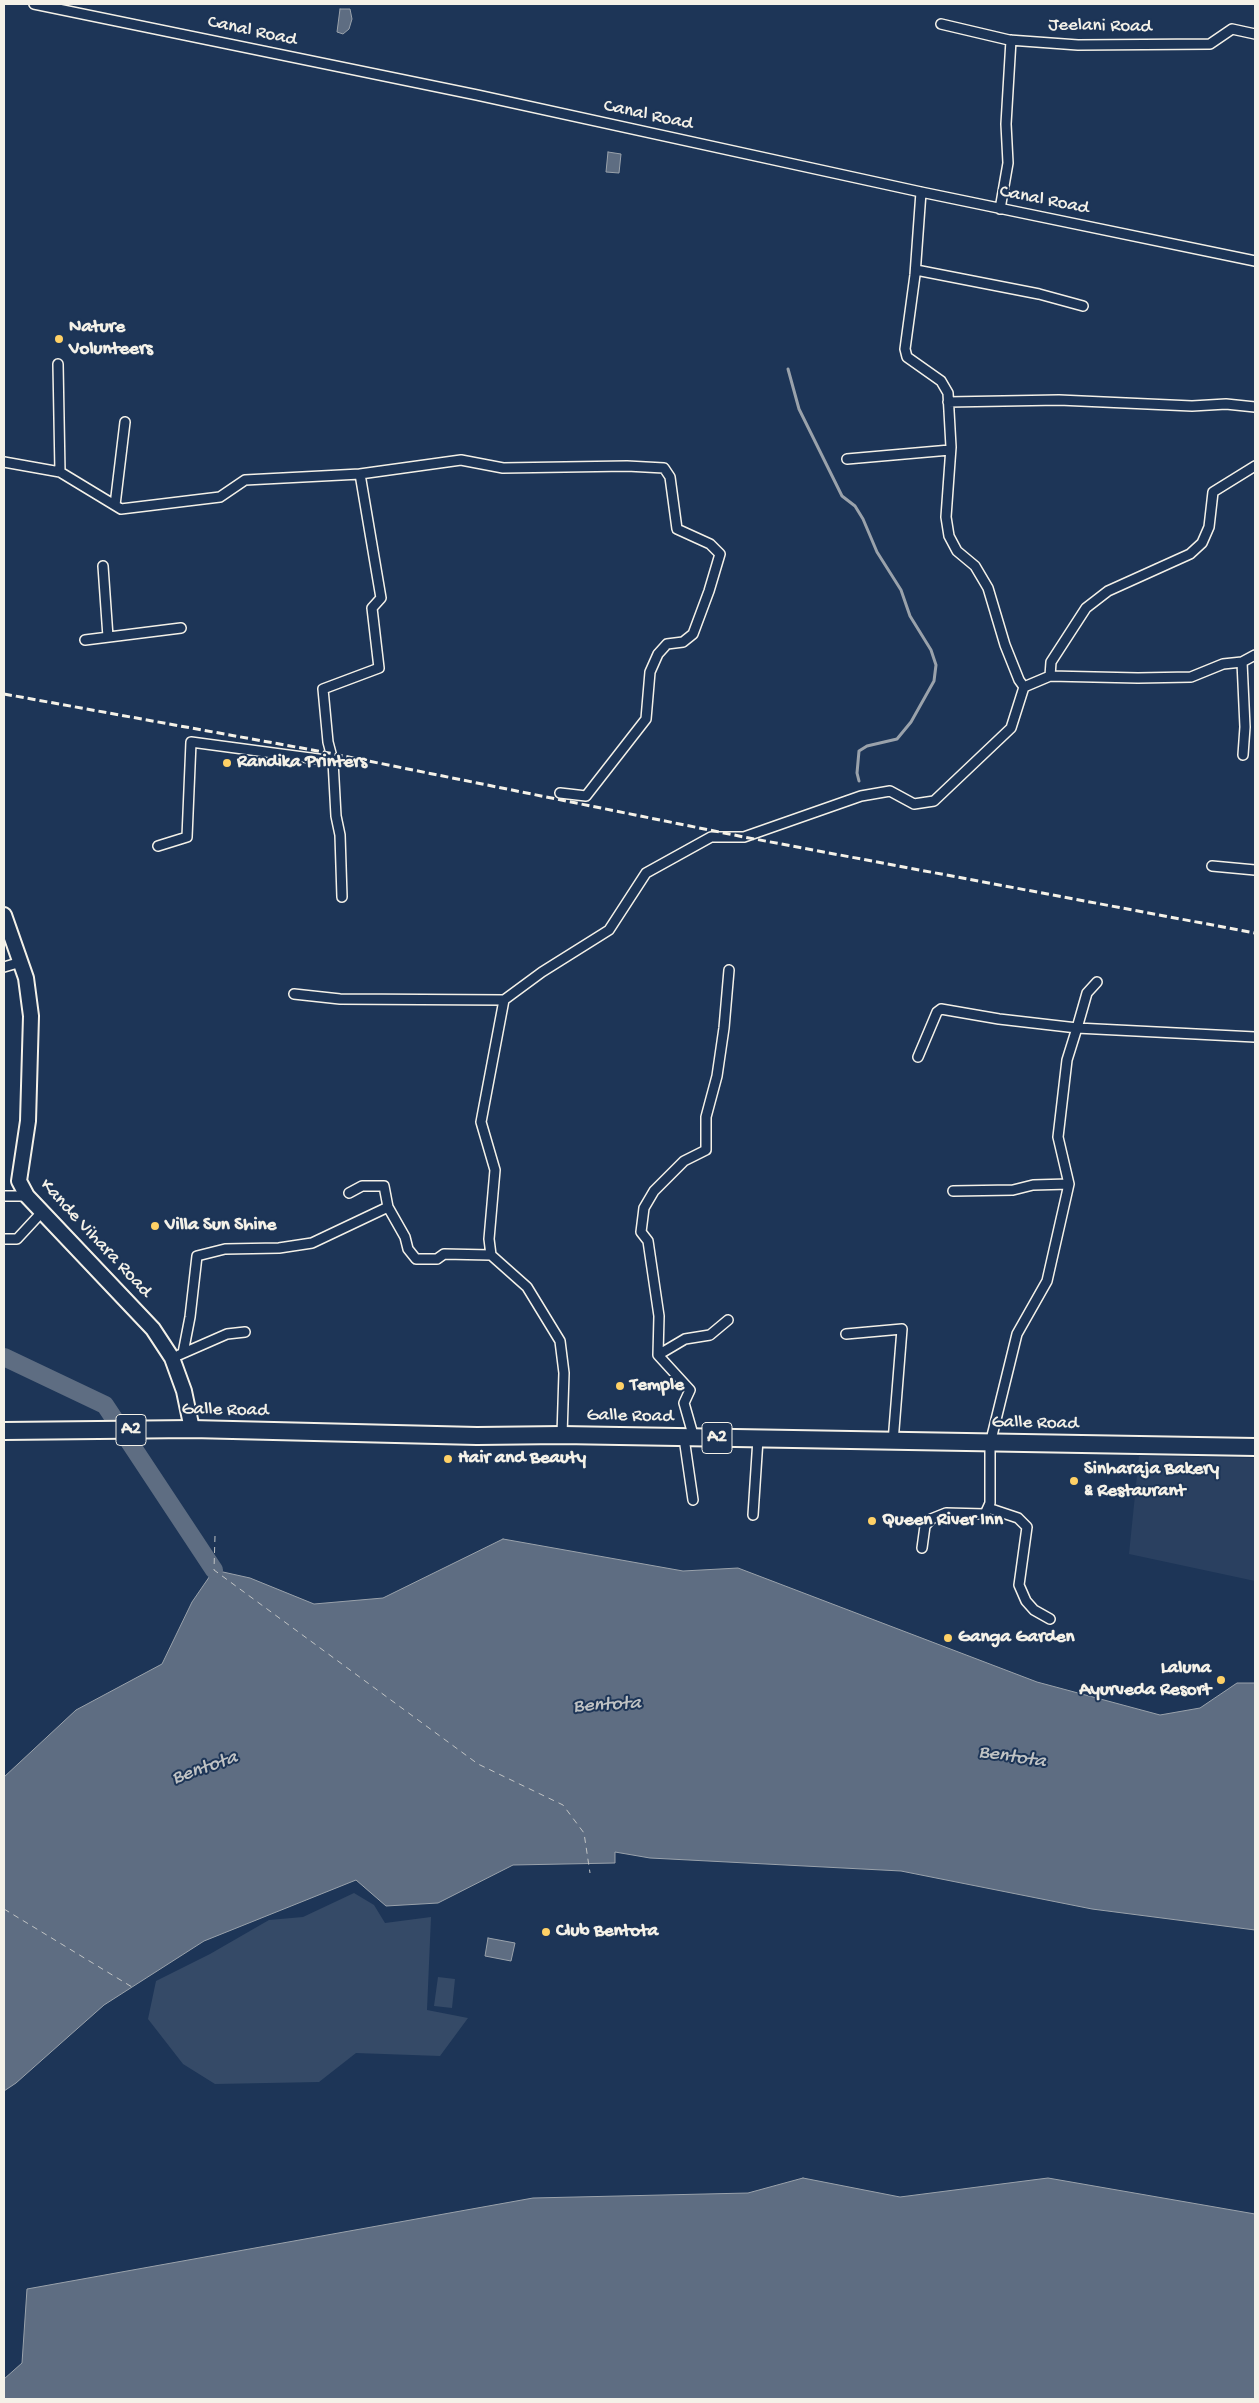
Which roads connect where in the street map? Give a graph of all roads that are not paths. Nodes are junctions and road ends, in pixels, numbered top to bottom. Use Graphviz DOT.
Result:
graph roads {
  1 [pos="34,4"];
  2 [pos="941,24"];
  3 [pos="1255,34"];
  4 [pos="1011,40"];
  5 [pos="920,192"];
  6 [pos="1000,209"];
  7 [pos="1255,261"];
  8 [pos="916,270"];
  9 [pos="1083,306"];
  10 [pos="58,364"];
  11 [pos="948,402"];
  12 [pos="1255,407"];
  13 [pos="125,422"];
  14 [pos="950,450"];
  15 [pos="848,459"];
  16 [pos="4,462"];
  17 [pos="1255,466"];
  18 [pos="60,472"];
  19 [pos="360,474"];
  20 [pos="115,505"];
  21 [pos="103,566"];
  22 [pos="181,628"];
  23 [pos="108,637"];
  24 [pos="85,640"];
  25 [pos="1255,655"];
  26 [pos="1242,662"];
  27 [pos="1050,676"];
  28 [pos="1024,687"];
  29 [pos="1243,755"];
  30 [pos="332,761"];
  31 [pos="560,793"];
  32 [pos="158,846"];
  33 [pos="1212,866"];
  34 [pos="1255,870"];
  35 [pos="342,897"];
  36 [pos="4,915"];
  37 [pos="20,962"];
  38 [pos="4,967"];
  39 [pos="728,970"];
  40 [pos="1097,982"];
  41 [pos="294,994"];
  42 [pos="504,1000"];
  43 [pos="1077,1028"];
  44 [pos="1255,1037"];
  45 [pos="918,1057"];
  46 [pos="1069,1184"];
  47 [pos="953,1192"];
  48 [pos="349,1193"];
  49 [pos="4,1196"];
  50 [pos="27,1196"];
  51 [pos="388,1207"];
  52 [pos="42,1212"];
  53 [pos="4,1239"];
  54 [pos="490,1255"];
  55 [pos="728,1320"];
  56 [pos="245,1332"];
  57 [pos="846,1334"];
  58 [pos="178,1355"];
  59 [pos="658,1355"];
  60 [pos="185,1430"];
  61 [pos="4,1431"];
  62 [pos="562,1435"];
  63 [pos="689,1438"];
  64 [pos="758,1439"];
  65 [pos="893,1442"];
  66 [pos="990,1444"];
  67 [pos="1255,1447"];
  68 [pos="693,1500"];
  69 [pos="988,1508"];
  70 [pos="753,1515"];
  71 [pos="922,1548"];
  72 [pos="1050,1619"];
  1 -- 5 [label="street, Canal Road"];
  2 -- 4 [label="street, Jeelani Road"];
  3 -- 4 [label="street, Jeelani Road"];
  4 -- 6 [label="street"];
  5 -- 6 [label="street, Canal Road"];
  5 -- 8 [label="street"];
  6 -- 7 [label="street, Canal Road"];
  8 -- 9 [label="street"];
  8 -- 11 [label="street"];
  10 -- 18 [label="street"];
  11 -- 12 [label="street"];
  11 -- 14 [label="street"];
  13 -- 20 [label="street"];
  14 -- 15 [label="street"];
  14 -- 28 [label="street"];
  16 -- 18 [label="street"];
  17 -- 27 [label="street"];
  18 -- 20 [label="street"];
  19 -- 20 [label="street"];
  19 -- 30 [label="street"];
  19 -- 31 [label="street"];
  21 -- 23 [label="street"];
  22 -- 23 [label="street"];
  23 -- 24 [label="street"];
  25 -- 26 [label="street"];
  26 -- 27 [label="street"];
  26 -- 29 [label="street"];
  27 -- 28 [label="street"];
  28 -- 42 [label="street"];
  30 -- 32 [label="street"];
  30 -- 35 [label="street"];
  33 -- 34 [label="street"];
  36 -- 37 [label="main road, Kande Vihara Road"];
  37 -- 38 [label="street"];
  37 -- 50 [label="main road, Kande Vihara Road"];
  39 -- 59 [label="street"];
  40 -- 43 [label="street"];
  41 -- 42 [label="street"];
  42 -- 54 [label="street"];
  43 -- 44 [label="street"];
  43 -- 45 [label="street"];
  43 -- 46 [label="street"];
  46 -- 47 [label="street"];
  46 -- 66 [label="street"];
  48 -- 51 [label="street"];
  49 -- 50 [label="street"];
  50 -- 52 [label="main road, Kande Vihara Road"];
  51 -- 54 [label="street"];
  51 -- 58 [label="street"];
  52 -- 53 [label="street"];
  52 -- 58 [label="main road, Kande Vihara Road"];
  54 -- 62 [label="street"];
  55 -- 59 [label="street"];
  56 -- 58 [label="street"];
  57 -- 65 [label="street"];
  58 -- 60 [label="main road, Kande Vihara Road"];
  59 -- 63 [label="street"];
  60 -- 61 [label="highway, Galle Road / A2"];
  60 -- 62 [label="highway, Galle Road / A2"];
  62 -- 63 [label="highway, Galle Road / A2"];
  63 -- 64 [label="highway, Galle Road / A2"];
  63 -- 68 [label="street"];
  64 -- 65 [label="highway, Galle Road / A2"];
  64 -- 70 [label="street"];
  65 -- 66 [label="highway, Galle Road / A2"];
  66 -- 67 [label="highway, Galle Road / A2"];
  66 -- 69 [label="street"];
  69 -- 71 [label="street"];
  69 -- 72 [label="street"];
}
